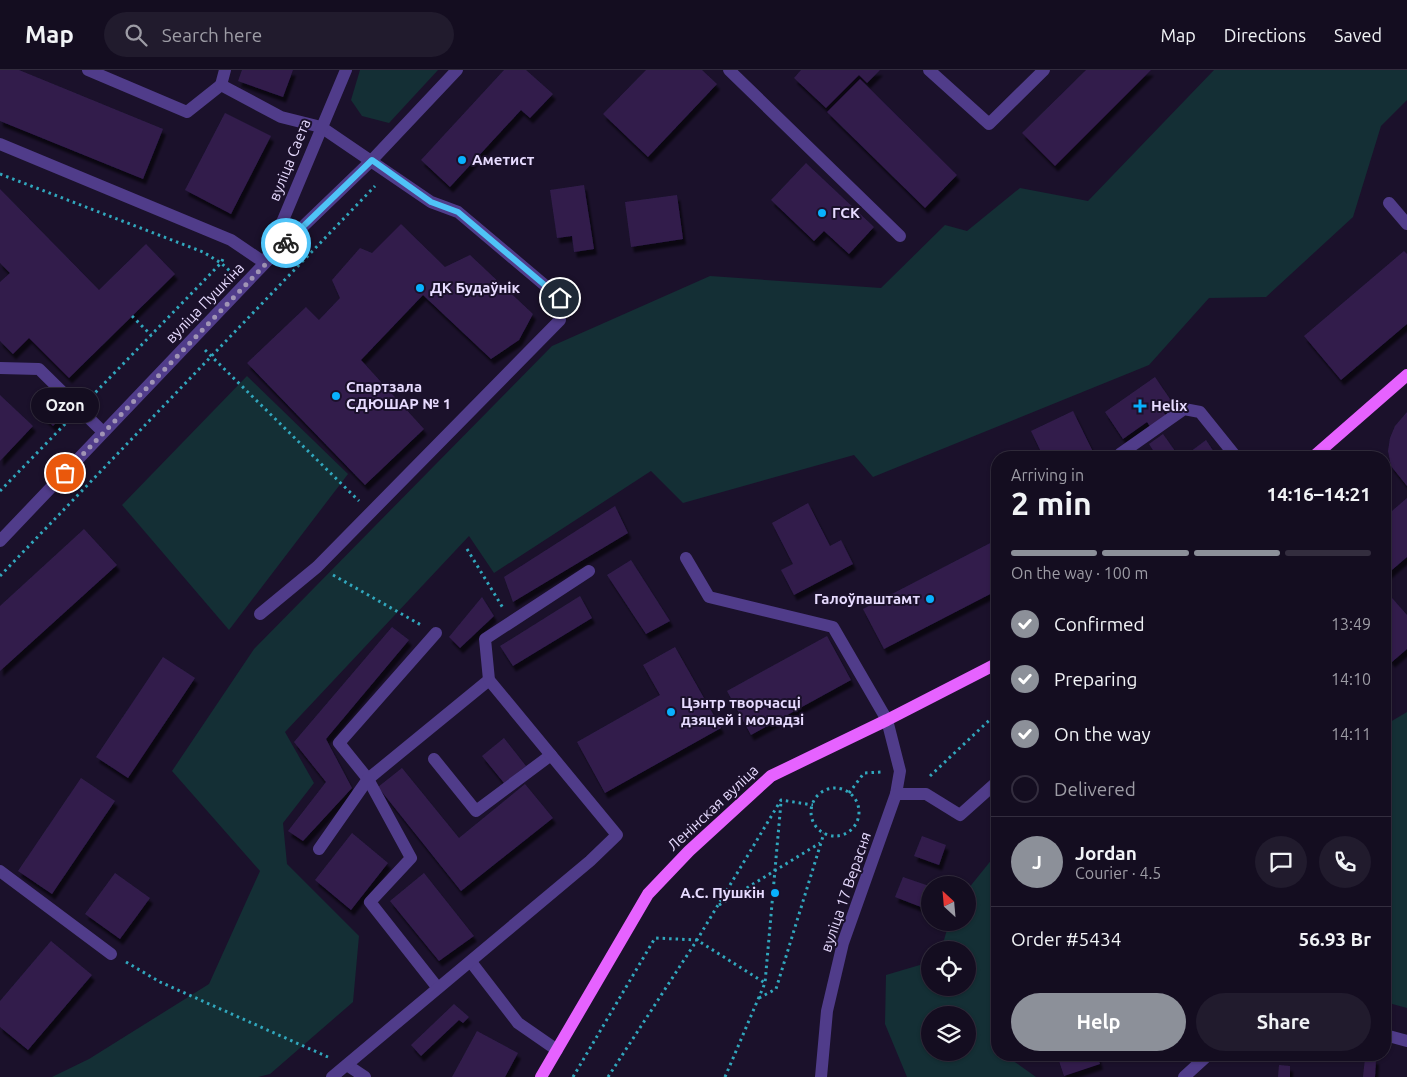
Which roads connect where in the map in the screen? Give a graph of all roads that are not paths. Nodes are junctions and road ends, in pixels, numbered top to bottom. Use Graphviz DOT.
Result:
graph roads {
  1 [pos="88,70"];
  2 [pos="225,70"];
  3 [pos="346,70"];
  4 [pos="457,70"];
  5 [pos="729,70"];
  6 [pos="929,70"];
  7 [pos="1044,70"];
  8 [pos="220,86"];
  9 [pos="321,127"];
  10 [pos="0,144"];
  11 [pos="372,160"];
  12 [pos="1389,203"];
  13 [pos="1407,224"];
  14 [pos="900,236"];
  15 [pos="265,263"];
  16 [pos="0,368"];
  17 [pos="1407,375"];
  18 [pos="104,432"];
  19 [pos="1124,451"];
  20 [pos="1231,451"];
  21 [pos="1320,451"];
  22 [pos="0,540"];
  23 [pos="686,558"];
  24 [pos="589,571"];
  25 [pos="260,614"];
  26 [pos="436,634"];
  27 [pos="991,667"];
  28 [pos="489,680"];
  29 [pos="888,720"];
  30 [pos="551,755"];
  31 [pos="434,759"];
  32 [pos="368,779"];
  33 [pos="991,787"];
  34 [pos="896,794"];
  35 [pos="319,849"];
  36 [pos="0,871"];
  37 [pos="111,954"];
  38 [pos="471,962"];
  39 [pos="437,987"];
  40 [pos="1391,1037"];
  41 [pos="1407,1041"];
  42 [pos="557,1050"];
  43 [pos="1201,1061"];
  44 [pos="347,1065"];
  45 [pos="332,1077"];
  46 [pos="365,1077"];
  47 [pos="541,1077"];
  48 [pos="821,1077"];
  49 [pos="1184,1077"];
  1 -- 8 [label="street"];
  2 -- 8 [label="street"];
  3 -- 9 [label="street, вуліца Саета"];
  4 -- 11 [label="street, вуліца Пушкіна"];
  5 -- 14 [label="street"];
  6 -- 7 [label="street"];
  8 -- 9 [label="street"];
  9 -- 11 [label="street"];
  9 -- 15 [label="street, вуліца Саета"];
  10 -- 15 [label="street"];
  11 -- 15 [label="street, вуліца Пушкіна"];
  11 -- 25 [label="street"];
  12 -- 13 [label="street"];
  15 -- 18 [label="street, вуліца Пушкіна"];
  16 -- 18 [label="street"];
  17 -- 21 [label="main road"];
  18 -- 22 [label="street, вуліца Пушкіна"];
  19 -- 20 [label="street"];
  23 -- 29 [label="street, вуліца 17 Верасня"];
  24 -- 28 [label="street"];
  26 -- 32 [label="street"];
  27 -- 29 [label="main road, Ленінская вуліца"];
  28 -- 30 [label="street"];
  28 -- 32 [label="street"];
  29 -- 34 [label="street, вуліца 17 Верасня"];
  29 -- 42 [label="main road, Ленінская вуліца"];
  30 -- 31 [label="street"];
  30 -- 38 [label="street"];
  32 -- 35 [label="street"];
  32 -- 39 [label="street"];
  33 -- 34 [label="street"];
  34 -- 48 [label="street, вуліца 17 Верасня"];
  36 -- 37 [label="street"];
  38 -- 39 [label="street"];
  38 -- 42 [label="street"];
  39 -- 44 [label="street"];
  40 -- 41 [label="street"];
  42 -- 47 [label="main road, Ленінская вуліца"];
  43 -- 49 [label="street"];
  44 -- 45 [label="street"];
  44 -- 46 [label="street"];
}
